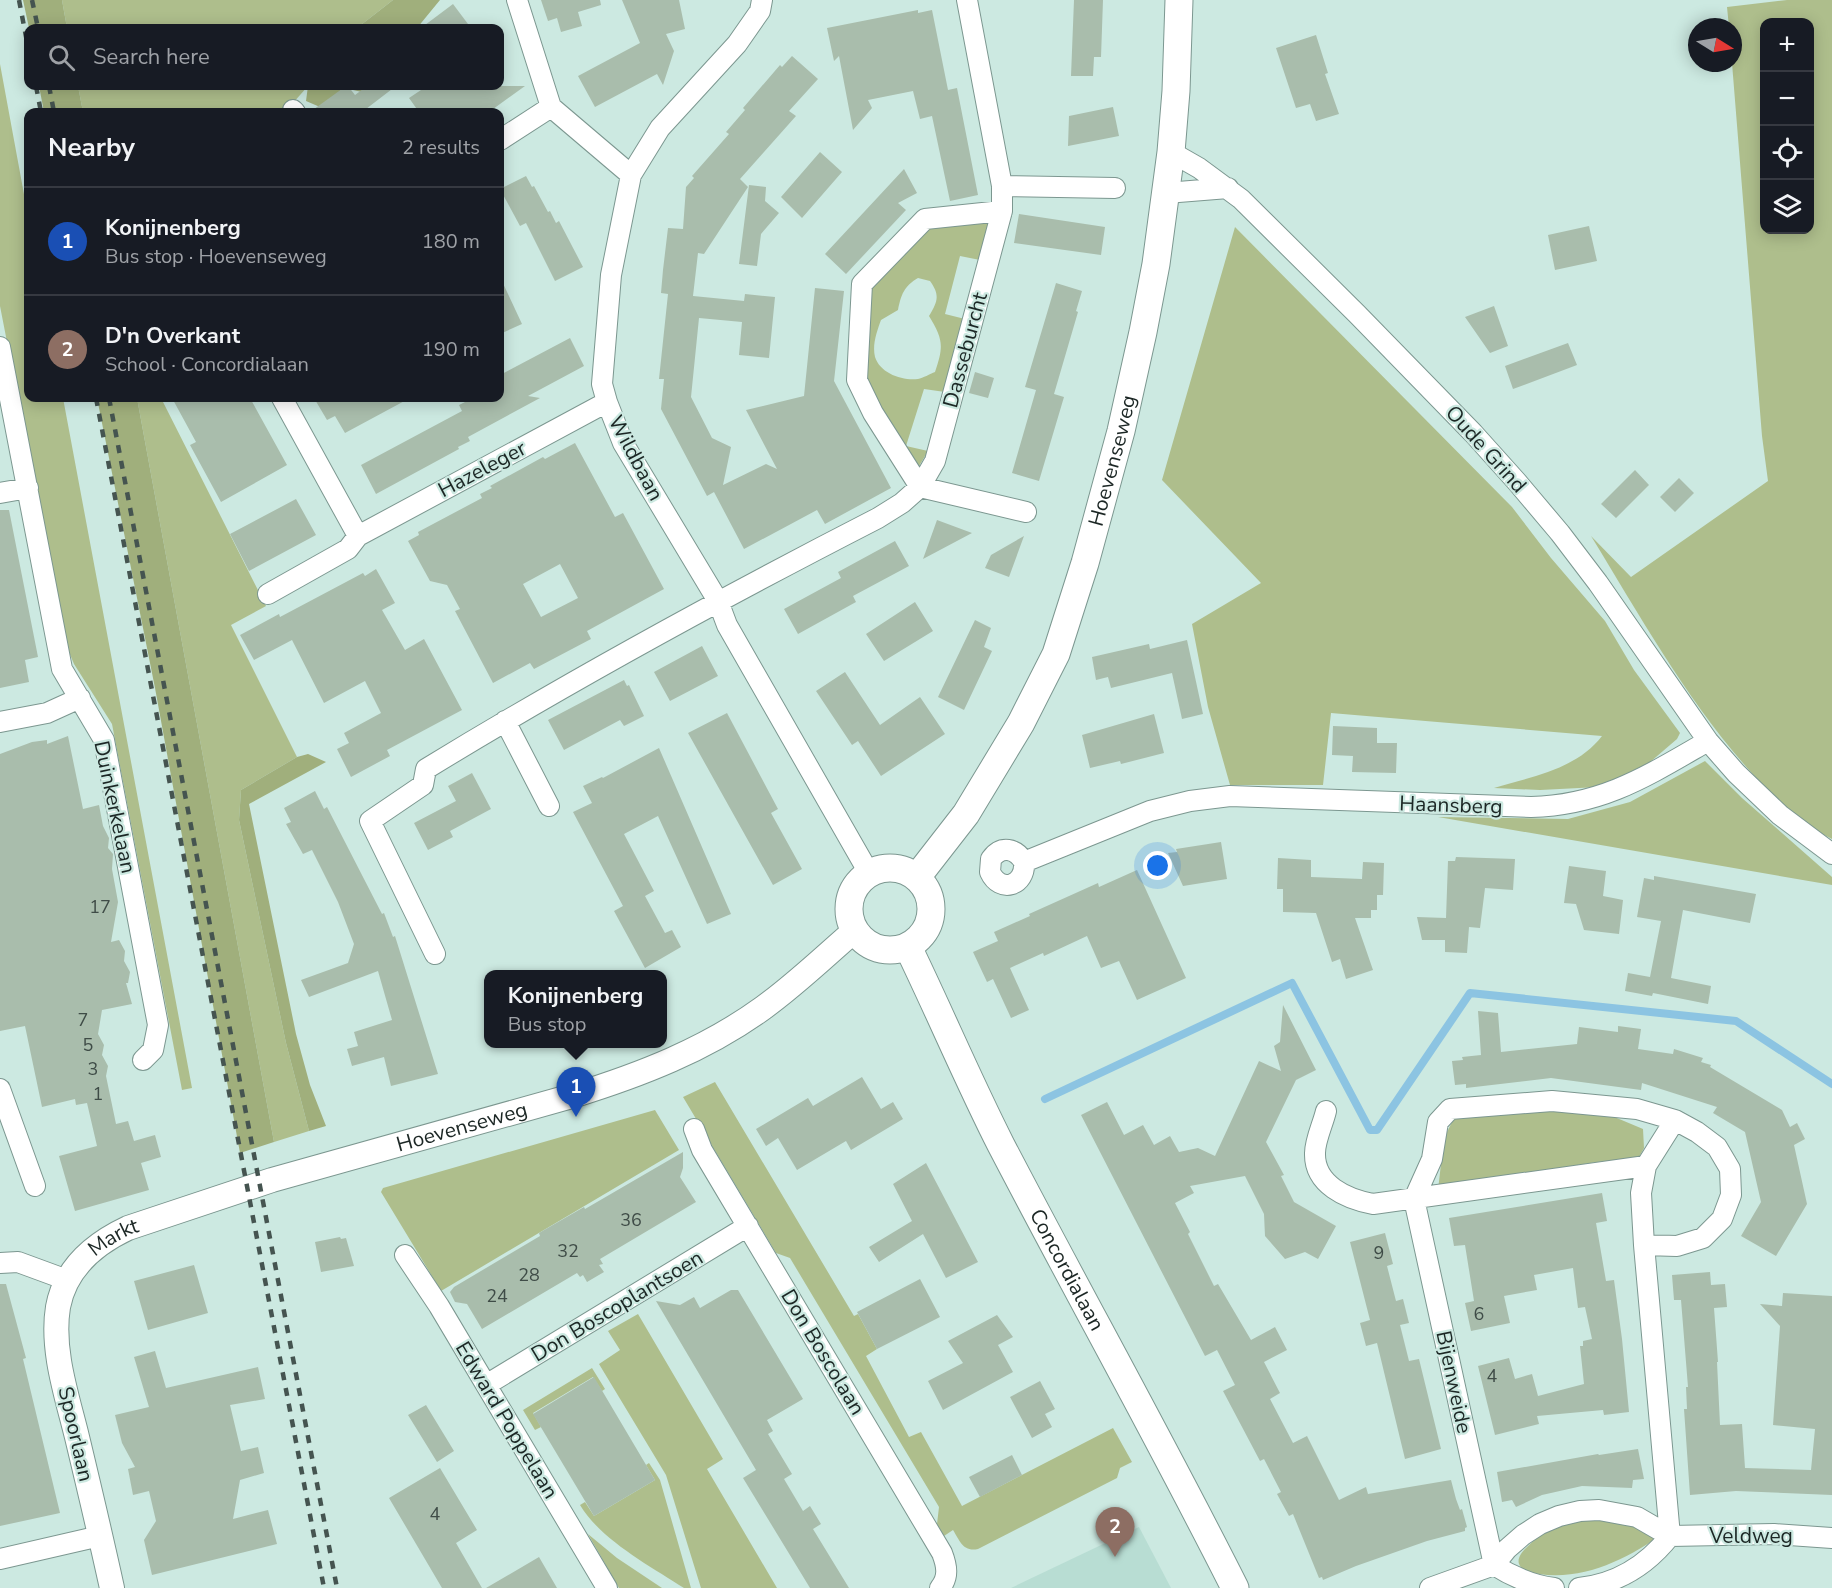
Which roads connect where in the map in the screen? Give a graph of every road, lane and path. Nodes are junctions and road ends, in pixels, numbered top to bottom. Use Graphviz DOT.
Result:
graph roads {
  1 [pos="517,0"];
  2 [pos="762,0"];
  3 [pos="967,0"];
  4 [pos="1179,0"];
  5 [pos="551,107"];
  6 [pos="504,138"];
  7 [pos="1171,152"];
  8 [pos="631,175"];
  9 [pos="1002,186"];
  10 [pos="1115,188"];
  11 [pos="1228,188"];
  12 [pos="1166,193"];
  13 [pos="1002,211"];
  14 [pos="0,347"];
  15 [pos="284,402"];
  16 [pos="607,402"];
  17 [pos="920,487"];
  18 [pos="28,488"];
  19 [pos="0,493"];
  20 [pos="1026,512"];
  21 [pos="358,536"];
  22 [pos="268,594"];
  23 [pos="718,601"];
  24 [pos="80,698"];
  25 [pos="505,721"];
  26 [pos="0,723"];
  27 [pos="1708,741"];
  28 [pos="549,806"];
  29 [pos="1832,854"];
  30 [pos="1024,862"];
  31 [pos="869,873"];
  32 [pos="916,877"];
  33 [pos="854,931"];
  34 [pos="908,947"];
  35 [pos="435,954"];
  36 [pos="143,1060"];
  37 [pos="0,1089"];
  38 [pos="1326,1112"];
  39 [pos="1675,1120"];
  40 [pos="694,1130"];
  41 [pos="1646,1166"];
  42 [pos="35,1186"];
  43 [pos="239,1190"];
  44 [pos="1414,1199"];
  45 [pos="748,1226"];
  46 [pos="1644,1245"];
  47 [pos="405,1255"];
  48 [pos="0,1263"];
  49 [pos="68,1280"];
  50 [pos="486,1385"];
  51 [pos="100,1536"];
  52 [pos="1671,1536"];
  53 [pos="1832,1538"];
  54 [pos="0,1559"];
  55 [pos="1494,1565"];
  56 [pos="943,1582"];
  57 [pos="112,1588"];
  58 [pos="606,1588"];
  59 [pos="1235,1588"];
  60 [pos="1430,1588"];
  61 [pos="1554,1588"];
  62 [pos="1579,1588"];
  1 -- 5 [label="street"];
  2 -- 8 [label="street, Wildbaan"];
  3 -- 9 [label="street, Dasseburcht"];
  4 -- 7 [label="main road, Hoevenseweg"];
  5 -- 6 [label="street"];
  5 -- 8 [label="street"];
  7 -- 11 [label="street, Oude Grind"];
  7 -- 12 [label="main road, Hoevenseweg"];
  8 -- 16 [label="street, Wildbaan"];
  9 -- 10 [label="street"];
  9 -- 13 [label="street, Dasseburcht"];
  11 -- 12 [label="street"];
  11 -- 27 [label="street, Oude Grind"];
  12 -- 32 [label="main road, Hoevenseweg"];
  13 -- 17 [label="street, Dasseburcht"];
  13 -- 17 [label="street"];
  14 -- 18 [label="street, Duinkerkelaan"];
  15 -- 21 [label="street"];
  16 -- 21 [label="street, Hazeleger"];
  16 -- 23 [label="street, Wildbaan"];
  17 -- 20 [label="street"];
  17 -- 23 [label="street, Dasseburcht"];
  18 -- 19 [label="street"];
  18 -- 24 [label="street, Duinkerkelaan"];
  21 -- 22 [label="street, Hazeleger"];
  23 -- 25 [label="street, Dasseburcht"];
  23 -- 31 [label="street, Wildbaan"];
  24 -- 26 [label="street"];
  24 -- 36 [label="street, Duinkerkelaan"];
  25 -- 28 [label="street"];
  25 -- 35 [label="street, Dasseburcht"];
  27 -- 29 [label="street"];
  27 -- 30 [label="street, Haansberg"];
  31 -- 32 [label="main road"];
  31 -- 33 [label="main road"];
  32 -- 34 [label="main road"];
  33 -- 34 [label="main road"];
  33 -- 43 [label="street, Hoevenseweg"];
  34 -- 59 [label="main road, Concordialaan"];
  37 -- 42 [label="street"];
  38 -- 44 [label="street"];
  39 -- 41 [label="street"];
  39 -- 44 [label="street"];
  39 -- 46 [label="street"];
  40 -- 45 [label="street, Don Boscolaan"];
  41 -- 44 [label="street"];
  41 -- 46 [label="street"];
  43 -- 49 [label="street, Markt"];
  44 -- 55 [label="street, Bijenweide"];
  45 -- 50 [label="street, Don Boscoplantsoen"];
  45 -- 56 [label="street, Don Boscolaan"];
  46 -- 52 [label="street"];
  47 -- 50 [label="street, Edward Poppelaan"];
  48 -- 49 [label="street"];
  49 -- 51 [label="street, Spoorlaan"];
  50 -- 58 [label="street, Edward Poppelaan"];
  51 -- 54 [label="street"];
  51 -- 57 [label="street, Spoorlaan"];
  52 -- 53 [label="street, Veldweg"];
  52 -- 55 [label="street"];
  52 -- 62 [label="street"];
  55 -- 60 [label="street"];
  55 -- 61 [label="street"];
}
